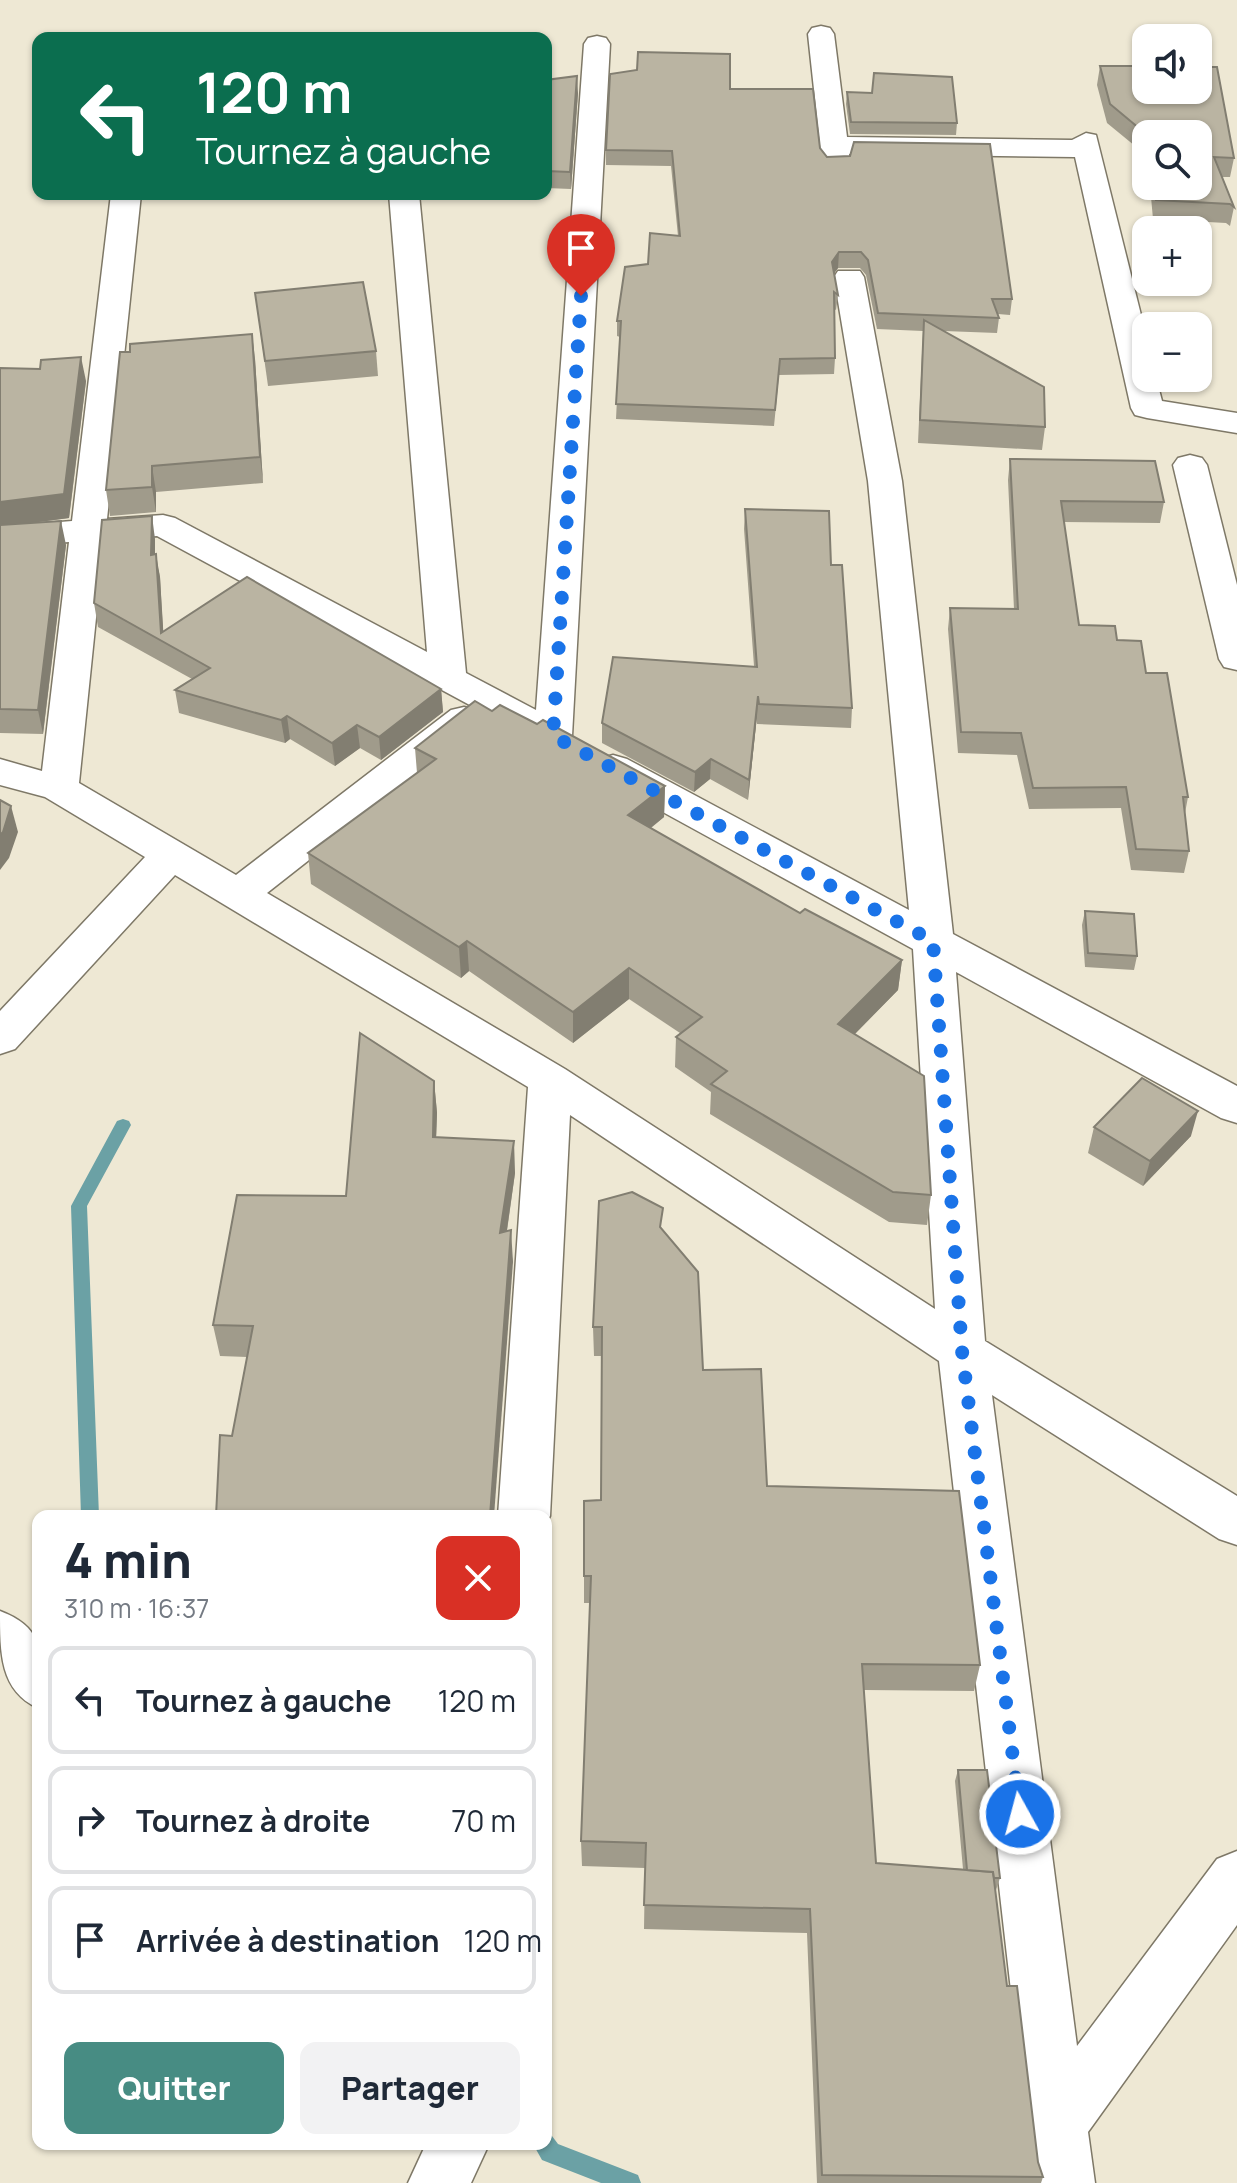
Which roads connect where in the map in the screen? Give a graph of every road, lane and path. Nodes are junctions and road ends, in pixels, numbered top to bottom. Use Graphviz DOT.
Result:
graph roads {
  1 [pos="821,34"];
  2 [pos="597,44"];
  3 [pos="125,200"];
  4 [pos="405,200"];
  5 [pos="849,277"];
  6 [pos="1237,423"];
  7 [pos="1190,465"];
  8 [pos="87,530"];
  9 [pos="0,537"];
  10 [pos="1237,659"];
  11 [pos="448,679"];
  12 [pos="488,700"];
  13 [pos="553,736"];
  14 [pos="0,772"];
  15 [pos="59,788"];
  16 [pos="171,855"];
  17 [pos="238,895"];
  18 [pos="933,941"];
  19 [pos="0,1038"];
  20 [pos="550,1080"];
  21 [pos="1237,1106"];
  22 [pos="962,1351"];
  23 [pos="524,1510"];
  24 [pos="1237,1523"];
  25 [pos="0,1635"];
  26 [pos="32,1675"];
  27 [pos="1237,1878"];
  28 [pos="1058,2122"];
  29 [pos="455,2150"];
  30 [pos="439,2183"];
  31 [pos="1064,2183"];
  1 -- 6 [label="street"];
  2 -- 13 [label="street"];
  3 -- 8 [label="street"];
  4 -- 11 [label="street"];
  5 -- 18 [label="street"];
  7 -- 10 [label="street"];
  8 -- 9 [label="street"];
  8 -- 11 [label="street"];
  8 -- 15 [label="street"];
  11 -- 12 [label="street"];
  12 -- 13 [label="street"];
  12 -- 17 [label="street"];
  13 -- 18 [label="street"];
  14 -- 15 [label="street"];
  15 -- 16 [label="street"];
  16 -- 17 [label="street"];
  16 -- 19 [label="street"];
  17 -- 20 [label="street"];
  18 -- 21 [label="street"];
  18 -- 22 [label="street"];
  20 -- 22 [label="street"];
  20 -- 23 [label="street"];
  22 -- 24 [label="street"];
  22 -- 28 [label="street"];
  25 -- 26 [label="street"];
  27 -- 28 [label="street"];
  28 -- 31 [label="street"];
  29 -- 30 [label="street"];
}
